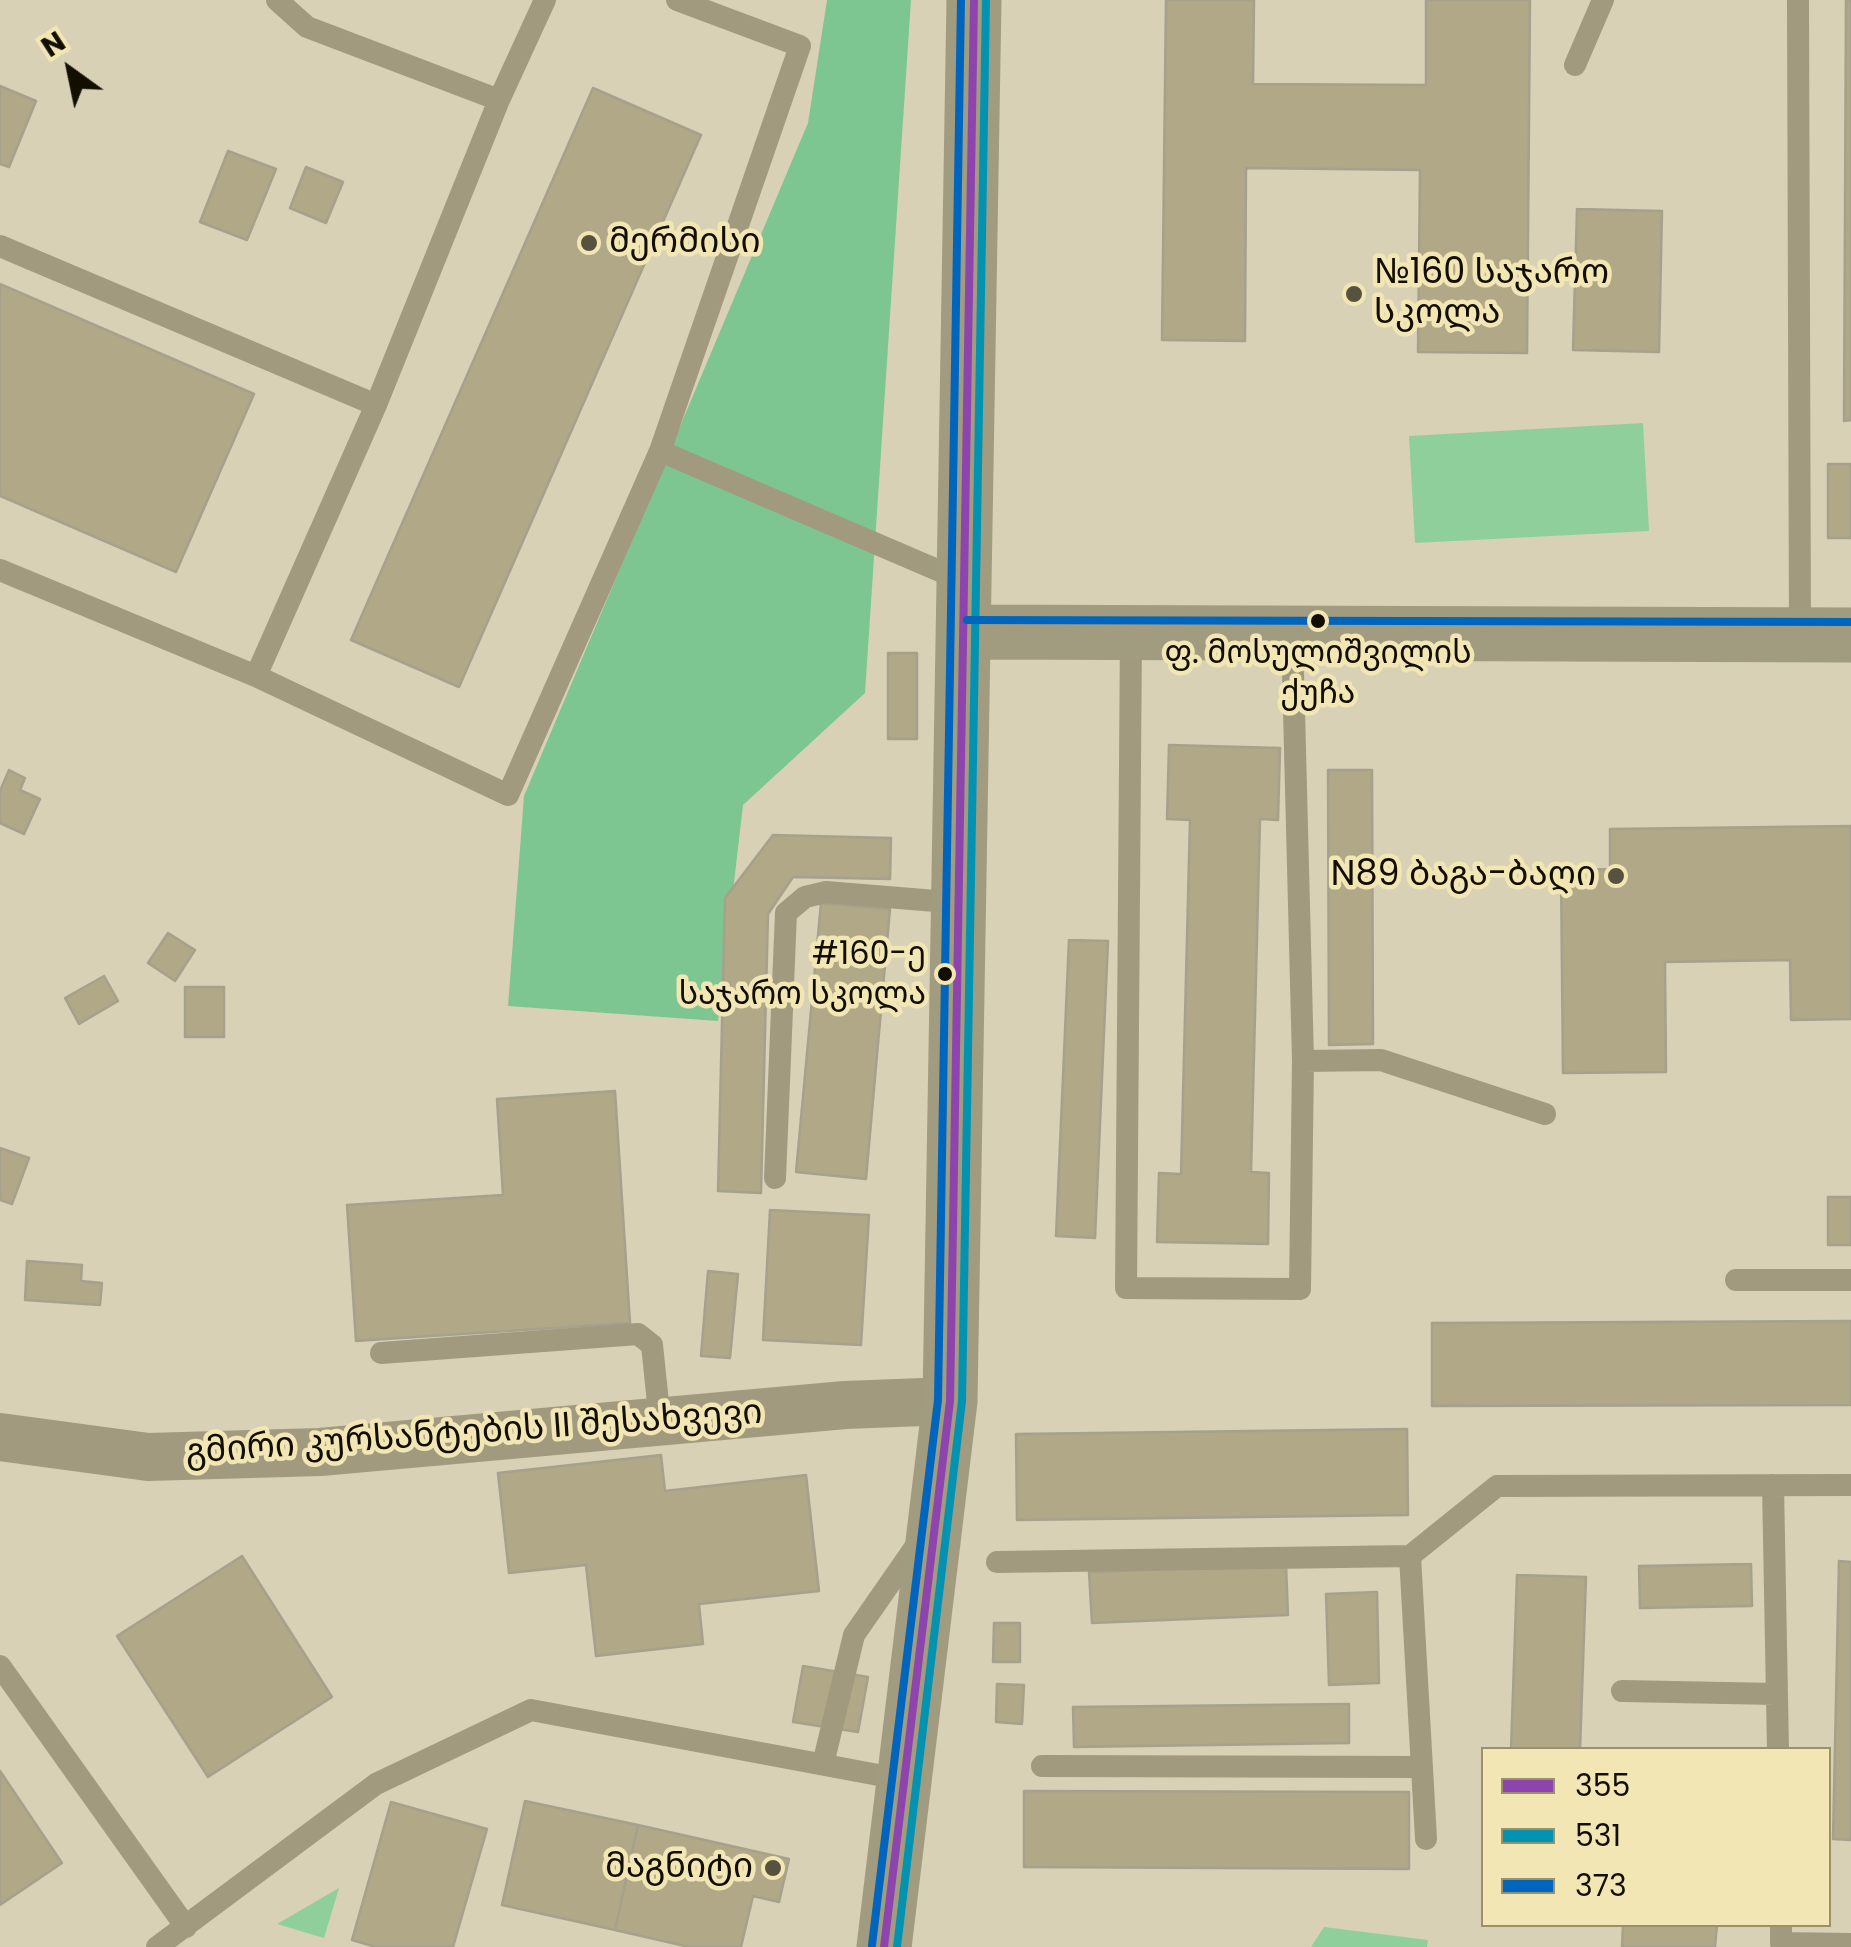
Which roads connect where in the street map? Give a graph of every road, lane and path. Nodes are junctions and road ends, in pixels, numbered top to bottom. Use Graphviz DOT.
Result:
graph roads {
  1 [pos="276,0"];
  2 [pos="545,0"];
  3 [pos="677,0"];
  4 [pos="974,0"];
  5 [pos="1603,0"];
  6 [pos="1798,0"];
  7 [pos="1575,65"];
  8 [pos="498,100"];
  9 [pos="0,246"];
  10 [pos="376,405"];
  11 [pos="660,451"];
  12 [pos="0,570"];
  13 [pos="966,607"];
  14 [pos="1131,632"];
  15 [pos="1292,634"];
  16 [pos="1826,635"];
  17 [pos="256,676"];
  18 [pos="960,903"];
  19 [pos="1302,1062"];
  20 [pos="1545,1114"];
  21 [pos="774,1178"];
  22 [pos="1736,1280"];
  23 [pos="1851,1280"];
  24 [pos="382,1353"];
  25 [pos="950,1401"];
  26 [pos="660,1422"];
  27 [pos="0,1437"];
  28 [pos="1773,1485"];
  29 [pos="1851,1485"];
  30 [pos="936,1517"];
  31 [pos="1410,1556"];
  32 [pos="997,1562"];
  33 [pos="0,1666"];
  34 [pos="1622,1690"];
  35 [pos="1777,1694"];
  36 [pos="1778,1747"];
  37 [pos="823,1764"];
  38 [pos="1042,1766"];
  39 [pos="1422,1768"];
  40 [pos="905,1780"];
  41 [pos="1426,1839"];
  42 [pos="1781,1927"];
  43 [pos="186,1928"];
  44 [pos="1851,1944"];
  45 [pos="157,1947"];
  46 [pos="884,1947"];
  1 -- 8 [label="lane"];
  2 -- 8 [label="lane"];
  3 -- 11 [label="lane"];
  4 -- 13 [label="main road"];
  5 -- 7 [label="lane"];
  6 -- 16 [label="lane"];
  8 -- 10 [label="lane"];
  9 -- 10 [label="lane"];
  10 -- 17 [label="lane"];
  11 -- 13 [label="lane"];
  11 -- 17 [label="lane"];
  12 -- 17 [label="lane"];
  13 -- 14 [label="main road"];
  13 -- 18 [label="main road"];
  14 -- 15 [label="main road"];
  14 -- 19 [label="lane"];
  15 -- 16 [label="main road"];
  15 -- 19 [label="lane"];
  18 -- 21 [label="lane"];
  18 -- 25 [label="main road"];
  19 -- 20 [label="lane"];
  22 -- 23 [label="lane"];
  24 -- 26 [label="lane"];
  25 -- 26 [label="street, გმირი კურსანტების II შესახვევი"];
  25 -- 30 [label="main road"];
  26 -- 27 [label="street, გმირი კურსანტების II შესახვევი"];
  28 -- 29 [label="lane"];
  28 -- 31 [label="lane"];
  28 -- 35 [label="lane"];
  30 -- 37 [label="lane"];
  30 -- 40 [label="main road"];
  31 -- 32 [label="lane"];
  31 -- 39 [label="lane"];
  33 -- 43 [label="lane"];
  34 -- 35 [label="lane"];
  35 -- 36 [label="lane"];
  37 -- 40 [label="lane"];
  37 -- 43 [label="lane"];
  38 -- 39 [label="lane"];
  39 -- 41 [label="lane"];
  40 -- 46 [label="main road"];
  42 -- 44 [label="lane"];
  43 -- 45 [label="lane"];
}
